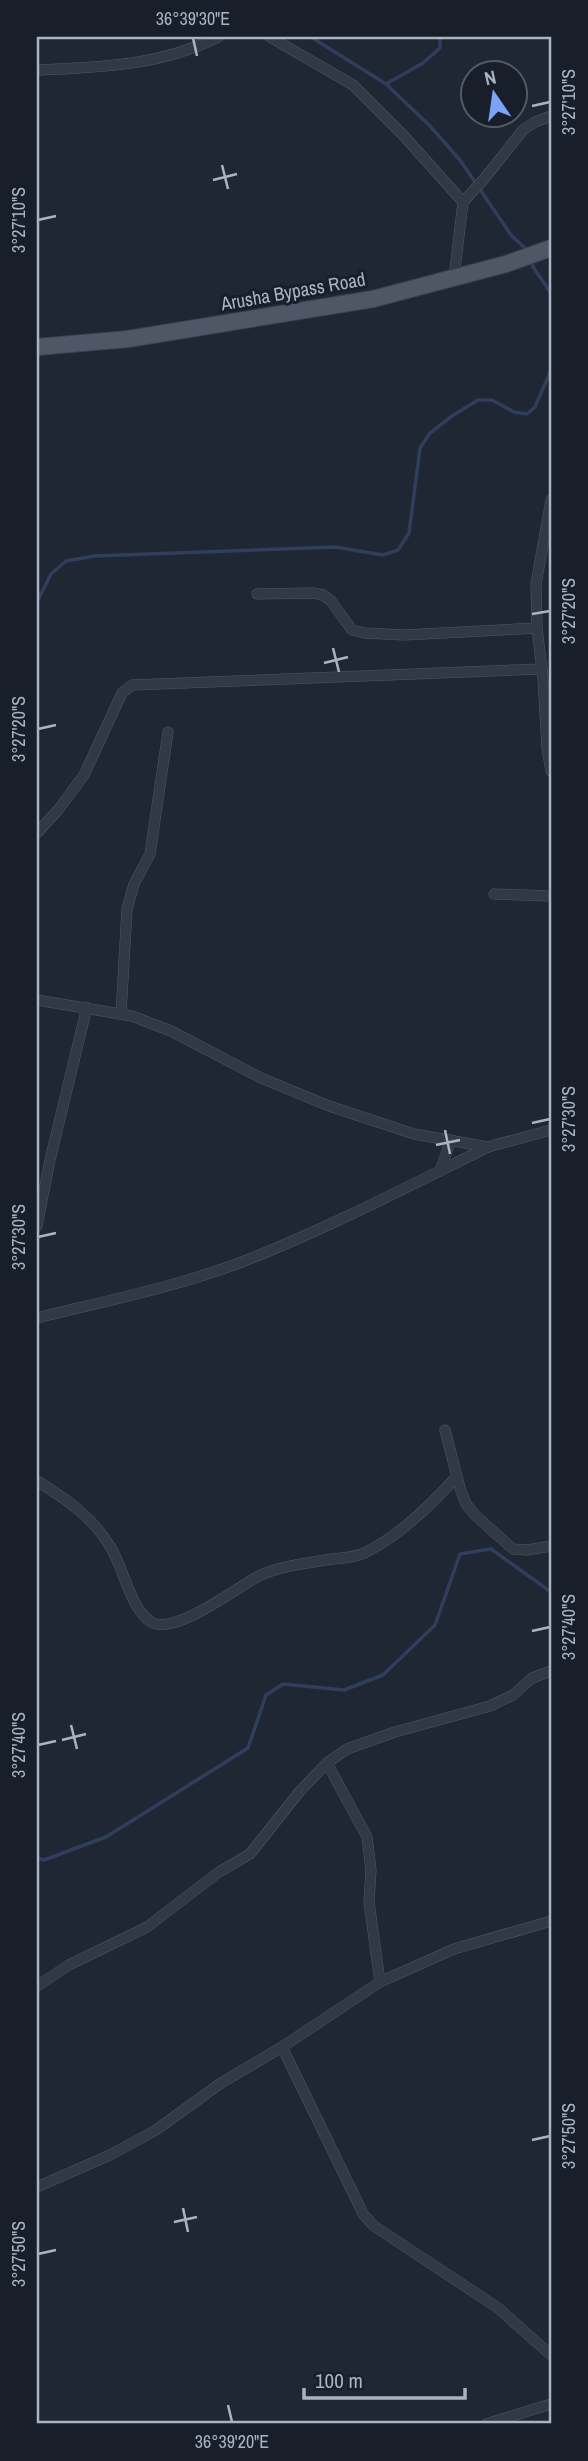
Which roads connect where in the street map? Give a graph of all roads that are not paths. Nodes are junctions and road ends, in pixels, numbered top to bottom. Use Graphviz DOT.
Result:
graph roads {
  1 [pos="218,37"];
  2 [pos="270,37"];
  3 [pos="37,70"];
  4 [pos="551,116"];
  5 [pos="463,202"];
  6 [pos="547,250"];
  7 [pos="454,278"];
  8 [pos="37,347"];
  9 [pos="551,500"];
  10 [pos="548,541"];
  11 [pos="257,594"];
  12 [pos="537,628"];
  13 [pos="542,669"];
  14 [pos="168,732"];
  15 [pos="551,771"];
  16 [pos="37,833"];
  17 [pos="494,894"];
  18 [pos="551,896"];
  19 [pos="37,1000"];
  20 [pos="87,1007"];
  21 [pos="121,1014"];
  22 [pos="551,1130"];
  23 [pos="451,1140"];
  24 [pos="488,1147"];
  25 [pos="440,1171"];
  26 [pos="37,1226"];
  27 [pos="37,1318"];
  28 [pos="445,1430"];
  29 [pos="457,1476"];
  30 [pos="37,1481"];
  31 [pos="551,1546"];
  32 [pos="551,1671"];
  33 [pos="327,1763"];
  34 [pos="551,1921"];
  35 [pos="380,1982"];
  36 [pos="37,1986"];
  37 [pos="282,2047"];
  38 [pos="37,2187"];
  39 [pos="551,2355"];
  40 [pos="551,2404"];
  41 [pos="486,2424"];
  1 -- 3 [label="street"];
  2 -- 5 [label="street"];
  4 -- 5 [label="street"];
  5 -- 7 [label="street"];
  6 -- 7 [label="main road, Arusha Bypass Road"];
  7 -- 8 [label="main road, Arusha Bypass Road"];
  9 -- 10 [label="street"];
  10 -- 12 [label="street"];
  11 -- 12 [label="street"];
  12 -- 13 [label="street"];
  13 -- 15 [label="street"];
  13 -- 16 [label="street"];
  14 -- 21 [label="street"];
  17 -- 18 [label="street"];
  19 -- 20 [label="street"];
  20 -- 21 [label="street"];
  20 -- 26 [label="street"];
  21 -- 23 [label="street"];
  22 -- 24 [label="street"];
  23 -- 24 [label="street"];
  23 -- 25 [label="street"];
  24 -- 25 [label="street"];
  25 -- 27 [label="street"];
  28 -- 29 [label="street"];
  29 -- 30 [label="street"];
  29 -- 31 [label="street"];
  32 -- 33 [label="street"];
  33 -- 35 [label="street"];
  33 -- 36 [label="street"];
  34 -- 35 [label="street"];
  35 -- 37 [label="street"];
  37 -- 38 [label="street"];
  37 -- 39 [label="street"];
  40 -- 41 [label="street"];
}
